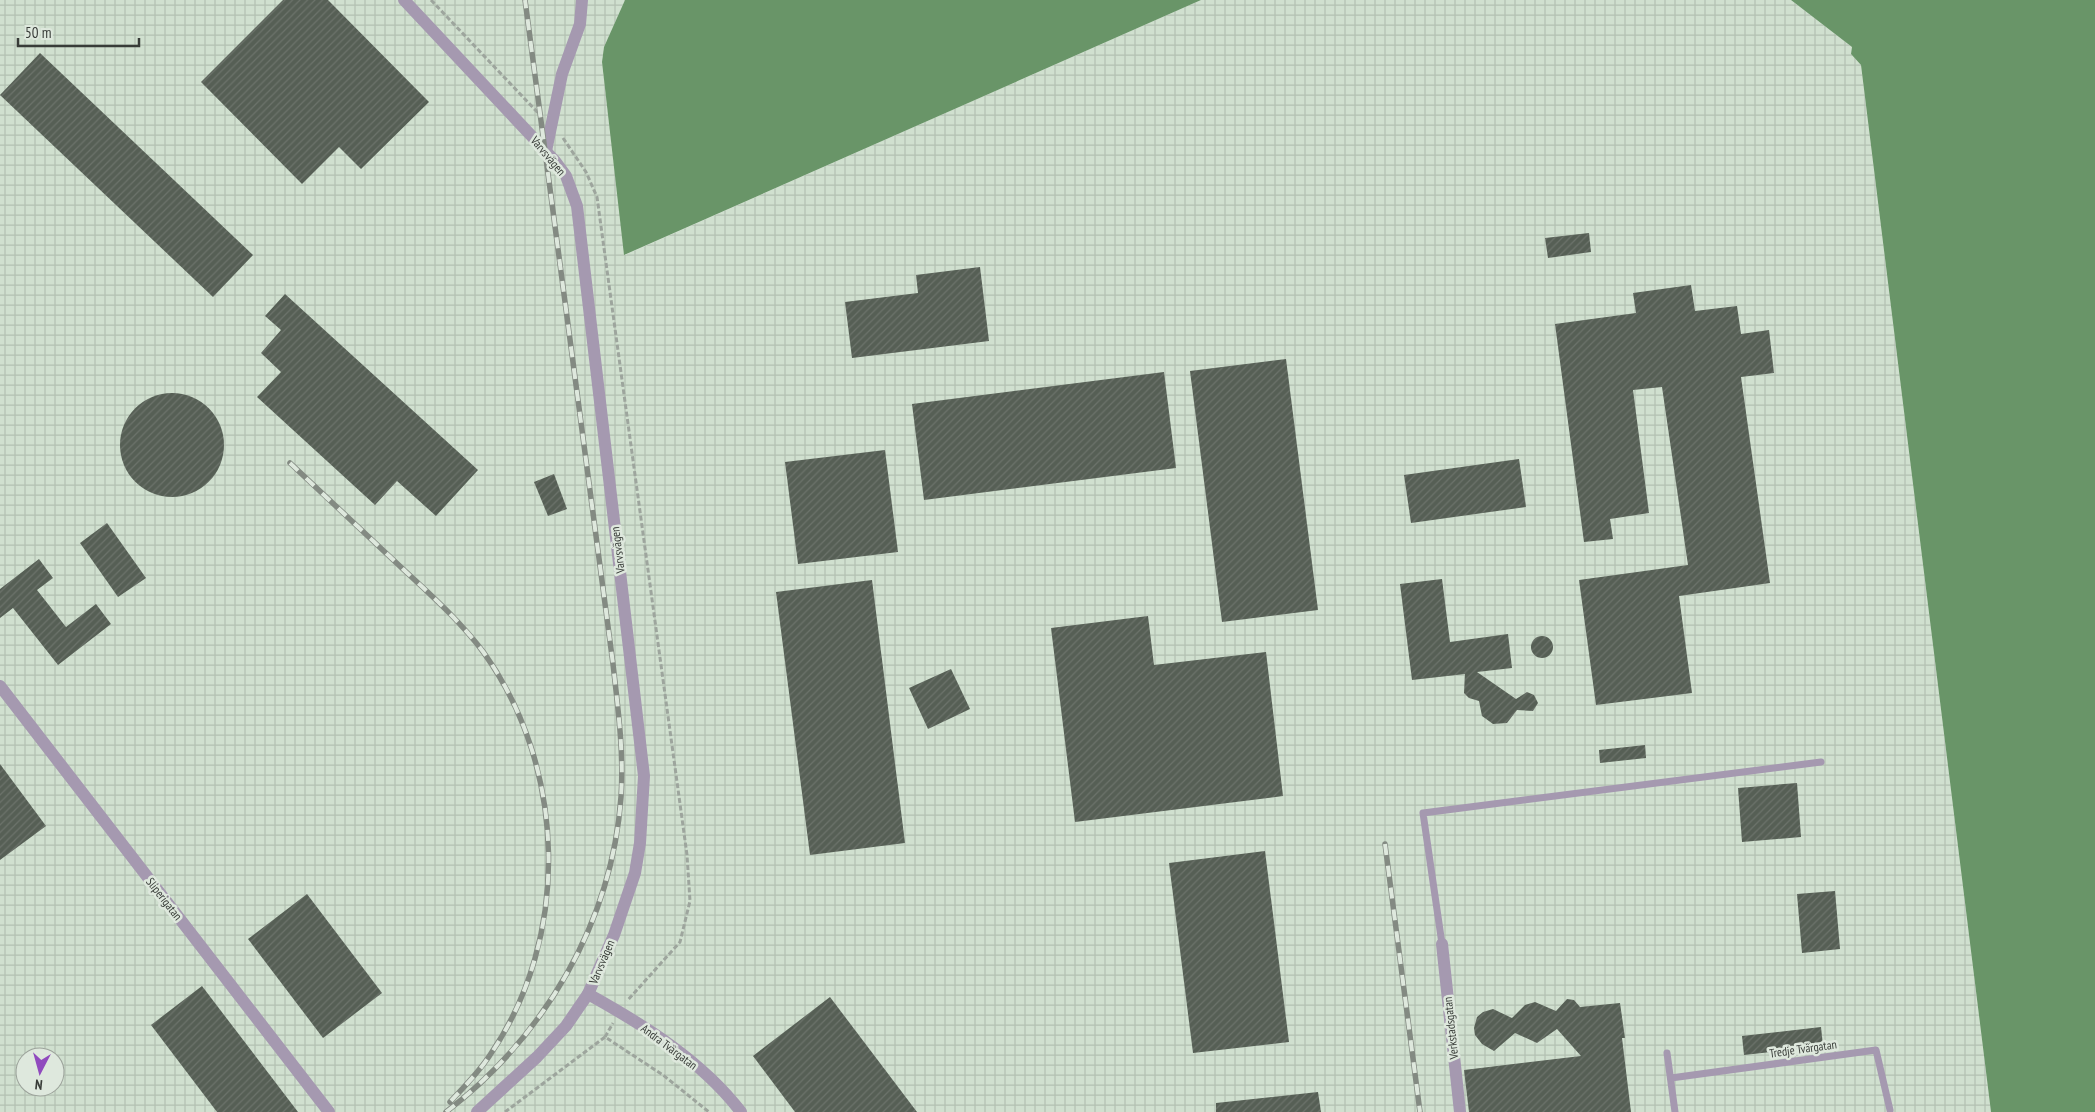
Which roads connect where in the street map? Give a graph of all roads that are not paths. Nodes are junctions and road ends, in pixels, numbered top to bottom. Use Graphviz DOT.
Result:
graph roads {
  1 [pos="404,0"];
  2 [pos="582,0"];
  3 [pos="546,151"];
  4 [pos="0,686"];
  5 [pos="1821,762"];
  6 [pos="1442,944"];
  7 [pos="588,994"];
  8 [pos="1667,1053"];
  9 [pos="1671,1078"];
  10 [pos="1890,1110"];
  11 [pos="329,1112"];
  12 [pos="477,1112"];
  13 [pos="741,1112"];
  14 [pos="1460,1112"];
  15 [pos="1675,1112"];
  1 -- 3 [label="street, Varvsvägen"];
  2 -- 3 [label="street"];
  3 -- 7 [label="street, Varvsvägen"];
  4 -- 11 [label="street, Sliperigatan"];
  5 -- 6 [label="lane"];
  6 -- 14 [label="street, Verkstadsgatan"];
  7 -- 12 [label="street, Varvsvägen"];
  7 -- 13 [label="street, Andra Tvärgatan"];
  8 -- 9 [label="lane"];
  9 -- 10 [label="lane, Tredje Tvärgatan"];
  9 -- 15 [label="lane"];
}
